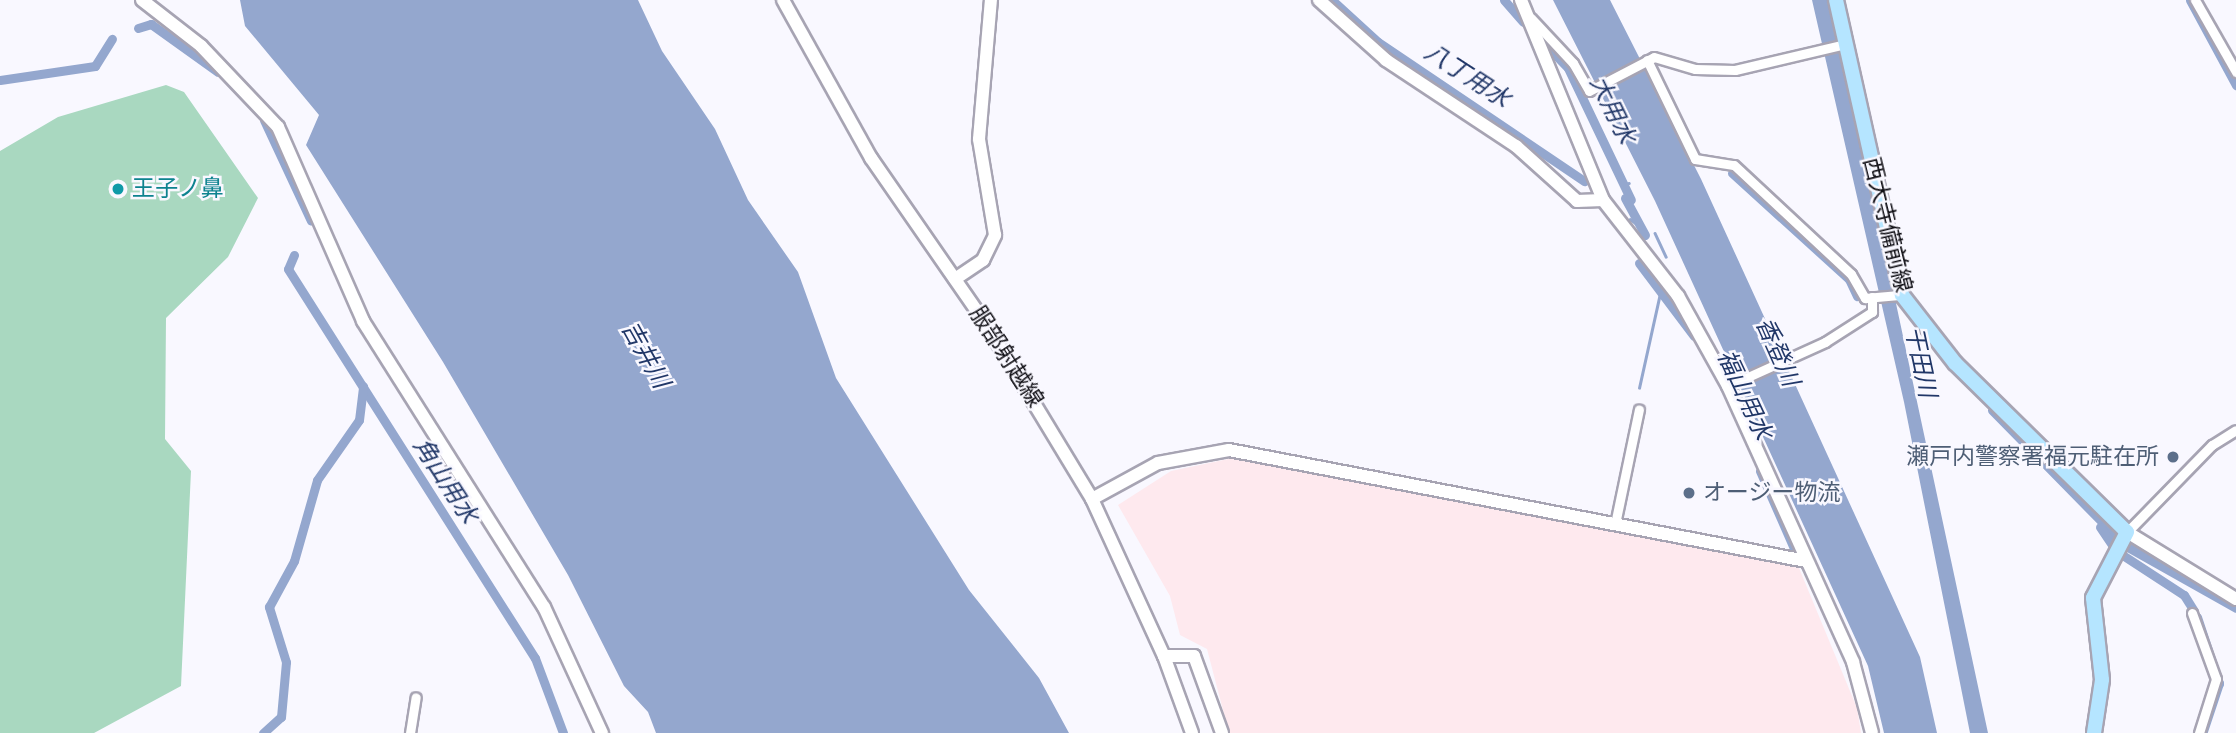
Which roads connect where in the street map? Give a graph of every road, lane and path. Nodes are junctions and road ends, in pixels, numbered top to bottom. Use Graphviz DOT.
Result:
graph roads {
  1 [pos="142,0"];
  2 [pos="783,0"];
  3 [pos="991,0"];
  4 [pos="1319,0"];
  5 [pos="1521,0"];
  6 [pos="1836,0"];
  7 [pos="2195,0"];
  8 [pos="1527,15"];
  9 [pos="1843,44"];
  10 [pos="1645,61"];
  11 [pos="2236,72"];
  12 [pos="1603,200"];
  13 [pos="955,279"];
  14 [pos="1899,296"];
  15 [pos="1874,297"];
  16 [pos="1730,385"];
  17 [pos="1639,409"];
  18 [pos="2236,430"];
  19 [pos="1092,499"];
  20 [pos="1615,524"];
  21 [pos="2127,532"];
  22 [pos="1806,561"];
  23 [pos="2236,598"];
  24 [pos="2192,612"];
  25 [pos="1164,656"];
  26 [pos="416,697"];
  27 [pos="410,733"];
  28 [pos="602,733"];
  29 [pos="1192,733"];
  30 [pos="1222,733"];
  31 [pos="1872,733"];
  32 [pos="2094,733"];
  33 [pos="2199,733"];
  1 -- 28 [label="street"];
  2 -- 13 [label="street, 服部射越線"];
  3 -- 13 [label="street"];
  4 -- 12 [label="street"];
  5 -- 8 [label="street"];
  6 -- 9 [label="main road, 西大寺備前線"];
  7 -- 11 [label="street"];
  8 -- 10 [label="street"];
  8 -- 12 [label="street"];
  9 -- 10 [label="street"];
  9 -- 14 [label="main road, 西大寺備前線"];
  10 -- 15 [label="street"];
  12 -- 16 [label="street"];
  13 -- 19 [label="street, 服部射越線"];
  14 -- 15 [label="street"];
  14 -- 21 [label="main road, 西大寺備前線"];
  15 -- 16 [label="street"];
  16 -- 22 [label="street"];
  17 -- 20 [label="street"];
  18 -- 21 [label="street"];
  19 -- 20 [label="street"];
  19 -- 25 [label="street, 服部射越線"];
  20 -- 22 [label="street"];
  21 -- 23 [label="street"];
  21 -- 32 [label="main road"];
  22 -- 31 [label="street"];
  24 -- 33 [label="street"];
  25 -- 29 [label="street, 服部射越線"];
  25 -- 30 [label="street"];
  26 -- 27 [label="street"];
}
